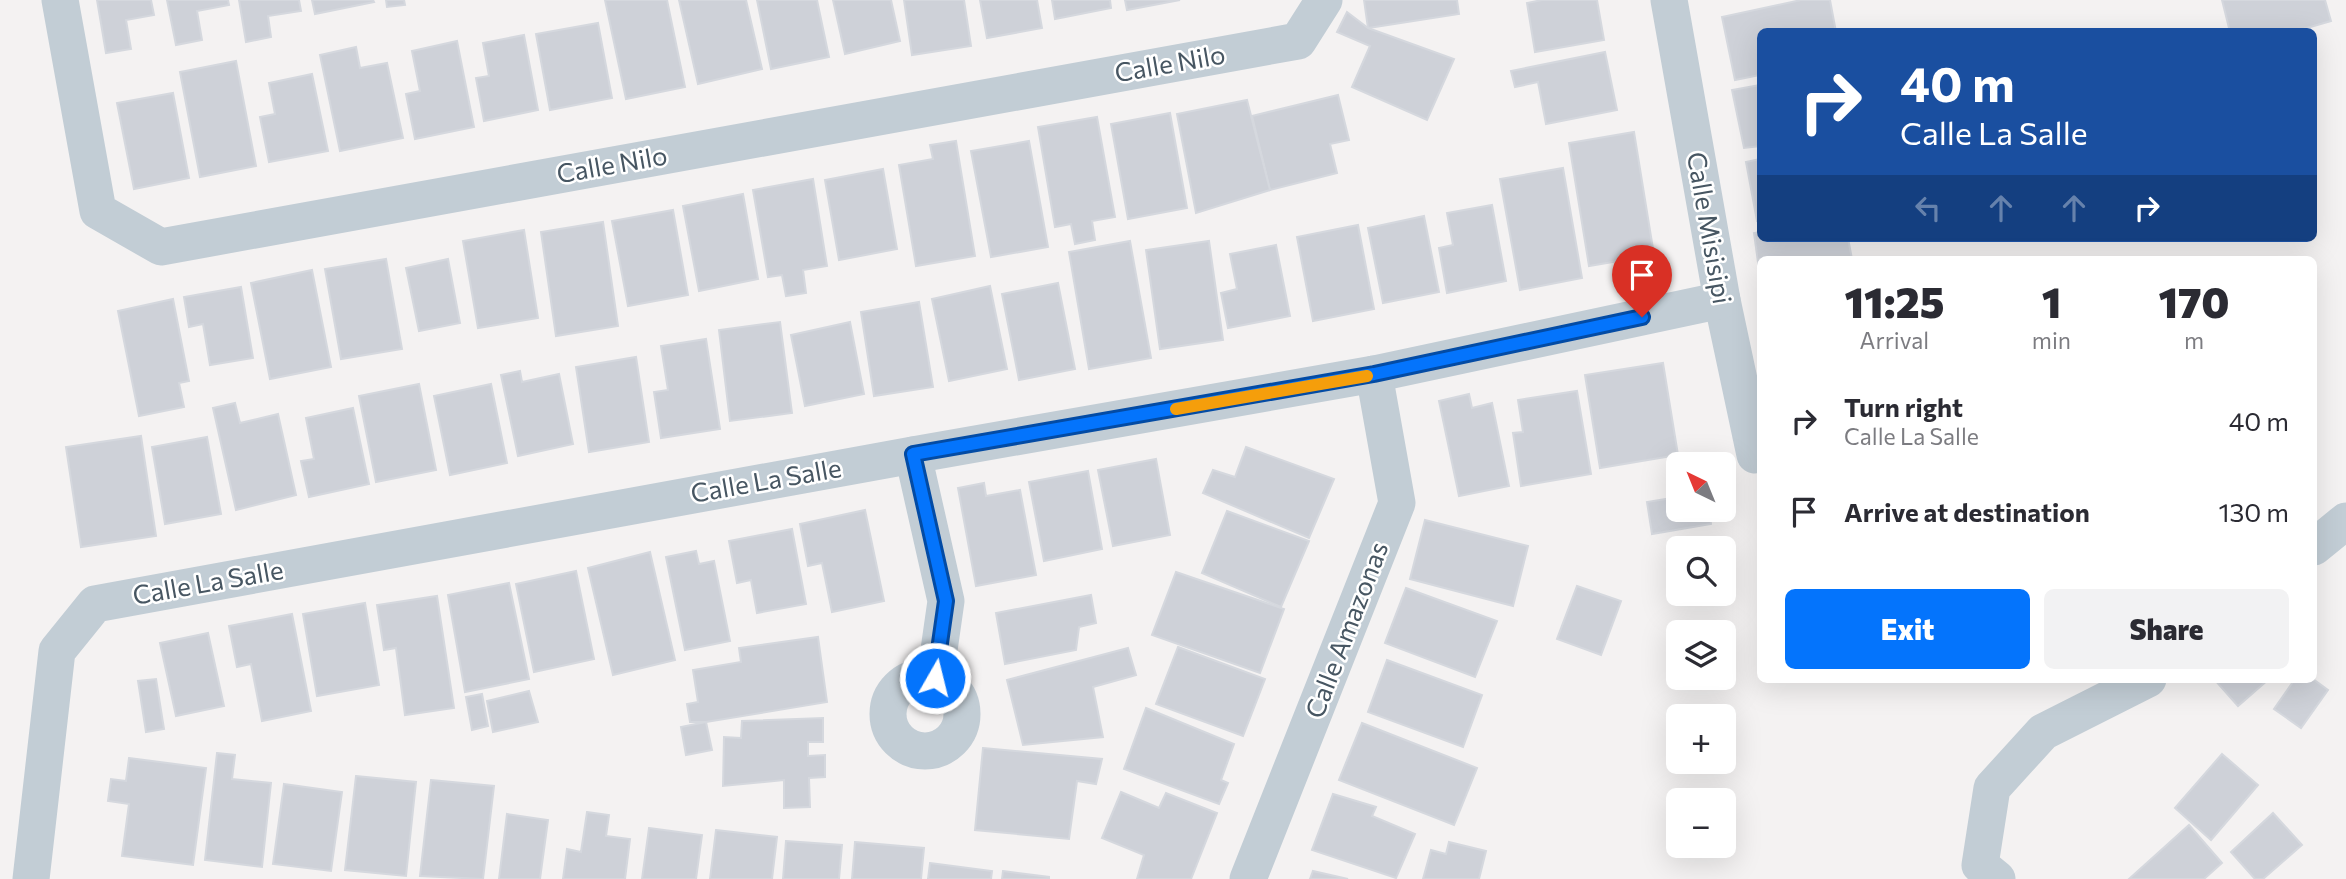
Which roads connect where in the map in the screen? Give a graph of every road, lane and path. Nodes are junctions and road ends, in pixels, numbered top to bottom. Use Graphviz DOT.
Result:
graph roads {
  1 [pos="60,0"];
  2 [pos="1324,0"];
  3 [pos="1669,0"];
  4 [pos="1721,300"];
  5 [pos="1374,374"];
  6 [pos="913,454"];
  7 [pos="1755,455"];
  8 [pos="2346,521"];
  9 [pos="2317,545"];
  10 [pos="935,678"];
  11 [pos="2140,683"];
  12 [pos="31,879"];
  13 [pos="1248,879"];
  14 [pos="1997,879"];
  1 -- 2 [label="street, Calle Nilo"];
  3 -- 4 [label="street, Calle Misisipi"];
  4 -- 5 [label="street, Calle La Salle"];
  4 -- 7 [label="street, Calle Misisipi"];
  5 -- 6 [label="street, Calle La Salle"];
  5 -- 13 [label="street, Calle Amazonas"];
  6 -- 10 [label="street"];
  6 -- 12 [label="street, Calle La Salle"];
  8 -- 9 [label="street"];
  11 -- 14 [label="street"];
}
